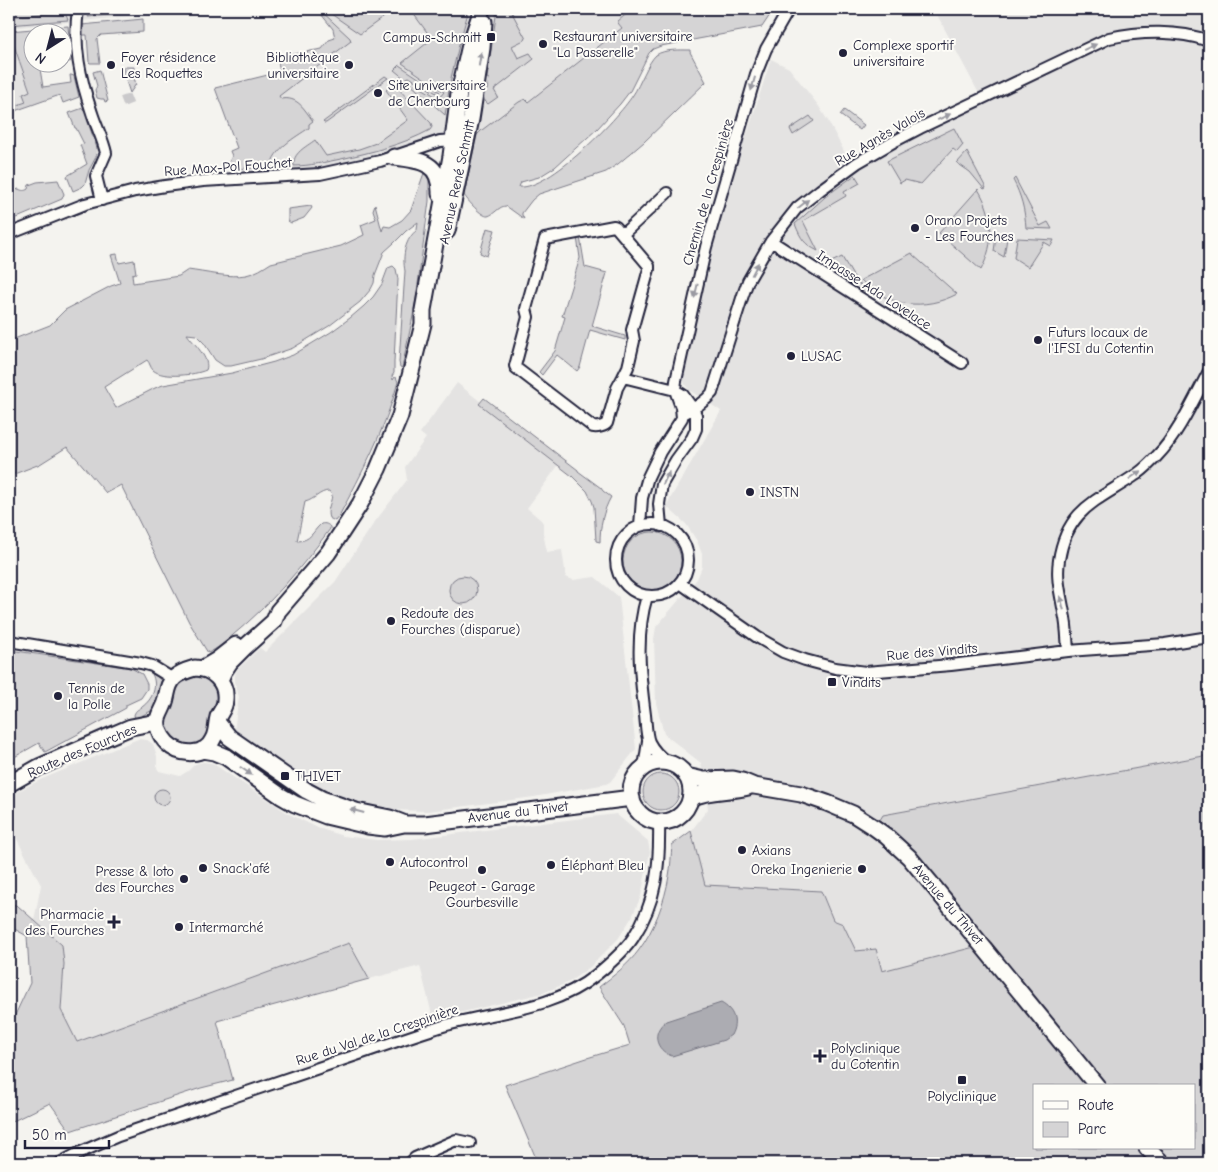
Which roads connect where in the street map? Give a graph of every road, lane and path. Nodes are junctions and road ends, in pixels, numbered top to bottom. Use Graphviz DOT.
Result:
graph roads {
  1 [pos="482,9"];
  2 [pos="789,9"];
  3 [pos="78,11"];
  4 [pos="1209,41"];
  5 [pos="460,141"];
  6 [pos="394,157"];
  7 [pos="667,193"];
  8 [pos="102,200"];
  9 [pos="439,222"];
  10 [pos="9,234"];
  11 [pos="623,234"];
  12 [pos="771,241"];
  13 [pos="423,324"];
  14 [pos="962,363"];
  15 [pos="1209,371"];
  16 [pos="623,377"];
  17 [pos="675,390"];
  18 [pos="693,409"];
  19 [pos="683,414"];
  20 [pos="640,526"];
  21 [pos="661,526"];
  22 [pos="680,583"];
  23 [pos="647,596"];
  24 [pos="278,611"];
  25 [pos="1209,637"];
  26 [pos="9,641"];
  27 [pos="1068,651"];
  28 [pos="202,669"];
  29 [pos="172,680"];
  30 [pos="220,680"];
  31 [pos="158,722"];
  32 [pos="217,722"];
  33 [pos="648,741"];
  34 [pos="202,750"];
  35 [pos="667,762"];
  36 [pos="641,770"];
  37 [pos="686,776"];
  38 [pos="9,784"];
  39 [pos="754,786"];
  40 [pos="632,798"];
  41 [pos="690,798"];
  42 [pos="659,822"];
  43 [pos="404,824"];
  44 [pos="1095,1084"];
  45 [pos="470,1143"];
  46 [pos="1150,1150"];
  47 [pos="60,1163"];
  48 [pos="410,1163"];
  49 [pos="1162,1163"];
  1 -- 5 [label="main road, Avenue René Schmitt"];
  2 -- 17 [label="street, Chemin de la Crespinière, one-way"];
  3 -- 8 [label="street"];
  12 -- 4 [label="street, Rue Agnès Valois, one-way"];
  5 -- 6 [label="street, Rue Max-Pol Fouchet"];
  5 -- 9 [label="main road, Avenue René Schmitt"];
  5 -- 13 [label="main road, Avenue René Schmitt"];
  6 -- 8 [label="street, Rue Max-Pol Fouchet"];
  6 -- 9 [label="main road"];
  7 -- 11 [label="street"];
  8 -- 10 [label="street, Rue Max-Pol Fouchet"];
  9 -- 13 [label="main road, Avenue René Schmitt"];
  11 -- 16 [label="street"];
  11 -- 16 [label="street"];
  12 -- 14 [label="street, Impasse Ada Lovelace"];
  18 -- 12 [label="street, Rue Agnès Valois, one-way"];
  13 -- 24 [label="main road, Avenue René Schmitt"];
  27 -- 15 [label="street, one-way"];
  16 -- 17 [label="street"];
  17 -- 18 [label="street"];
  17 -- 19 [label="street, Chemin de la Crespinière"];
  18 -- 19 [label="street, Rue Agnès Valois"];
  21 -- 18 [label="street, one-way"];
  19 -- 20 [label="street"];
  20 -- 21 [label="street"];
  20 -- 23 [label="street"];
  21 -- 22 [label="street"];
  22 -- 23 [label="street"];
  22 -- 27 [label="street, Rue des Vindits"];
  23 -- 33 [label="street"];
  24 -- 28 [label="main road, Avenue René Schmitt"];
  24 -- 30 [label="main road, Avenue René Schmitt"];
  25 -- 27 [label="street, Rue des Vindits"];
  26 -- 29 [label="street"];
  28 -- 29 [label="main road"];
  28 -- 30 [label="main road"];
  29 -- 31 [label="main road"];
  30 -- 32 [label="main road"];
  31 -- 34 [label="main road"];
  31 -- 38 [label="main road, Route des Fourches"];
  32 -- 34 [label="main road"];
  43 -- 32 [label="main road, Avenue du Thivet, one-way"];
  33 -- 35 [label="street"];
  33 -- 36 [label="street"];
  34 -- 43 [label="main road, Avenue du Thivet, one-way"];
  35 -- 36 [label="main road"];
  35 -- 37 [label="main road"];
  36 -- 40 [label="main road"];
  37 -- 39 [label="main road, Avenue du Thivet"];
  37 -- 41 [label="main road"];
  39 -- 41 [label="main road, Avenue du Thivet"];
  39 -- 44 [label="main road, Avenue du Thivet"];
  40 -- 42 [label="main road"];
  40 -- 43 [label="main road, Avenue du Thivet"];
  41 -- 42 [label="main road"];
  42 -- 47 [label="street, Rue du Val de la Crespinière"];
  45 -- 48 [label="street"];
  46 -- 49 [label="main road"];
}
